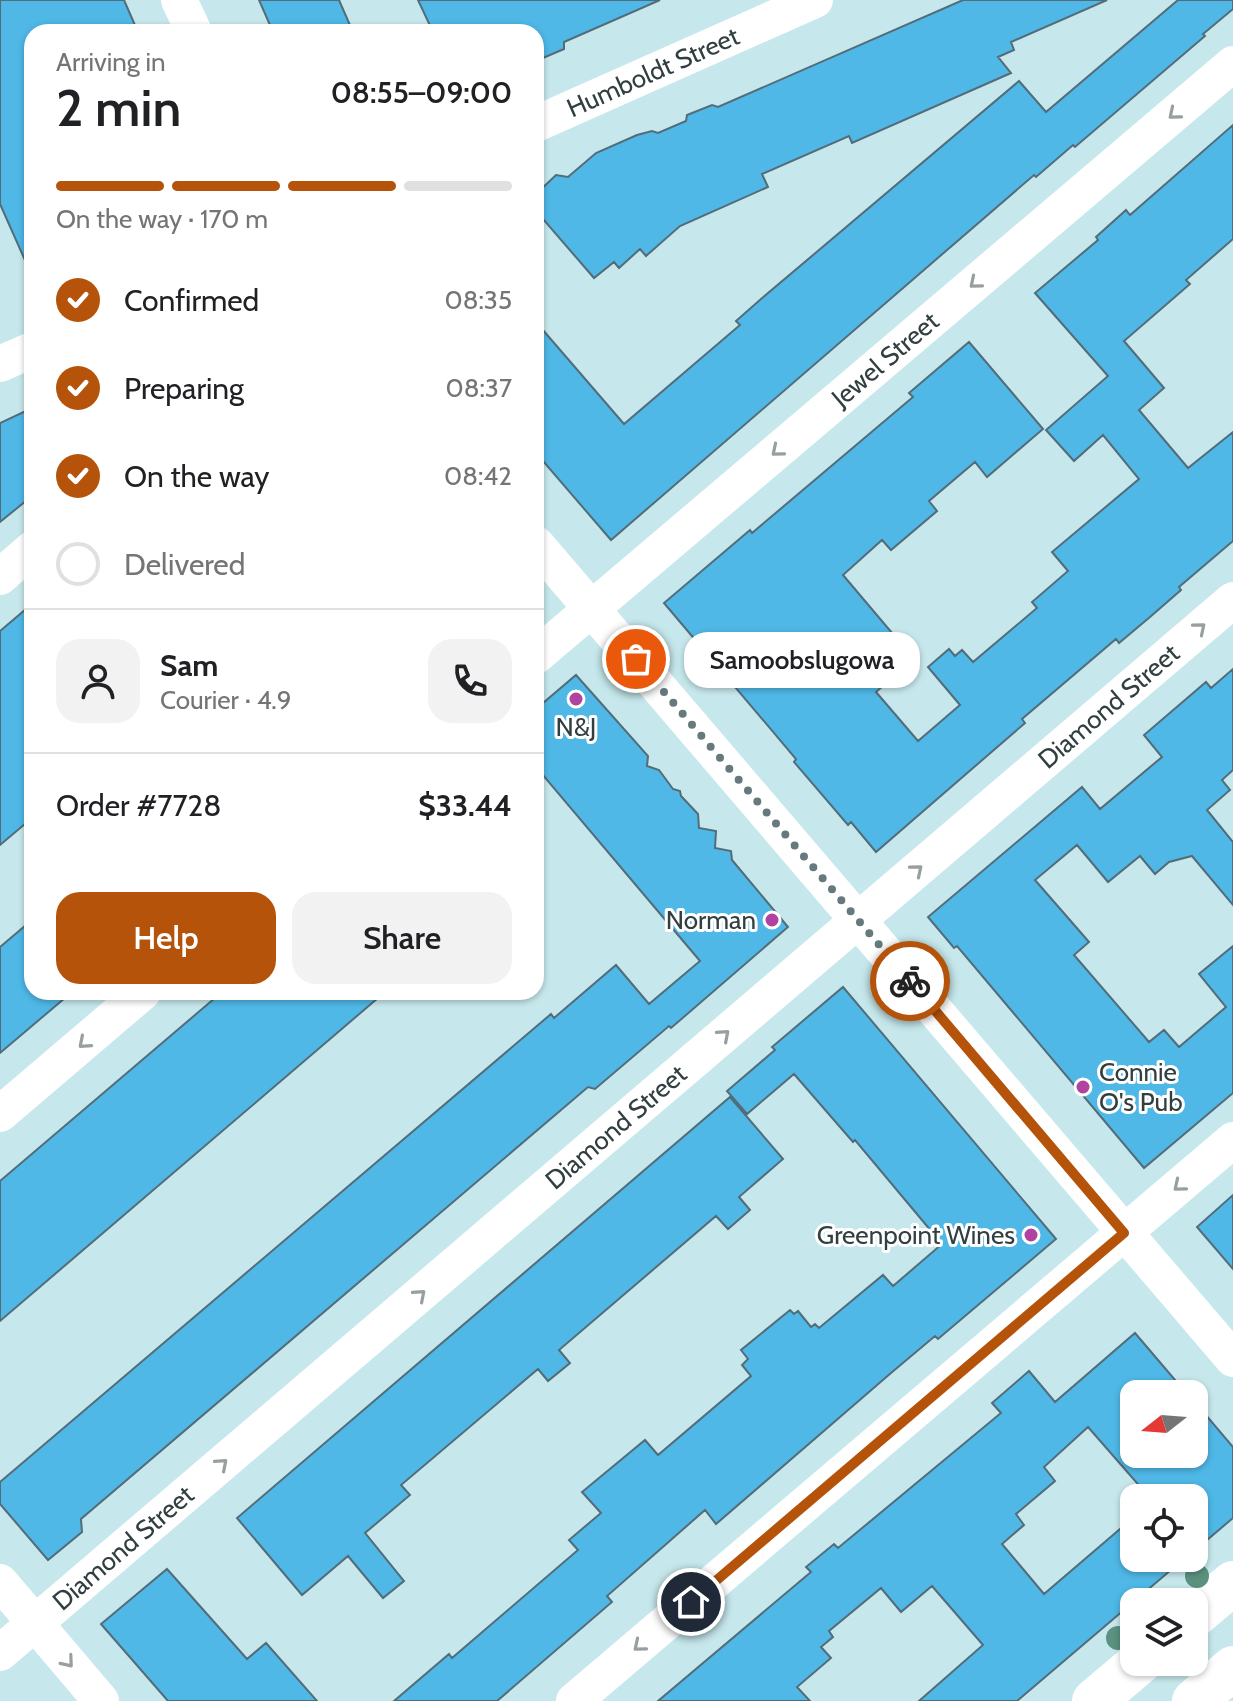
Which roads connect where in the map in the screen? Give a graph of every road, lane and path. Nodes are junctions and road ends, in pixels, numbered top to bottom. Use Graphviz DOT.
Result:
graph roads {
  1 [pos="179,0"];
  2 [pos="815,0"];
  3 [pos="190,24"];
  4 [pos="1233,64"];
  5 [pos="544,120"];
  6 [pos="24,354"];
  7 [pos="0,364"];
  8 [pos="544,553"];
  9 [pos="24,556"];
  10 [pos="0,577"];
  11 [pos="1233,600"];
  12 [pos="593,608"];
  13 [pos="544,649"];
  14 [pos="858,920"];
  15 [pos="134,1000"];
  16 [pos="0,1114"];
  17 [pos="1233,1140"];
  18 [pos="1124,1233"];
  19 [pos="1233,1359"];
  20 [pos="0,1582"];
  21 [pos="1233,1583"];
  22 [pos="1208,1604"];
  23 [pos="35,1624"];
  24 [pos="0,1653"];
  25 [pos="1233,1668"];
  26 [pos="1123,1676"];
  27 [pos="101,1701"];
  28 [pos="574,1701"];
  29 [pos="1094,1701"];
  30 [pos="1194,1701"];
  1 -- 3 [label="street"];
  2 -- 5 [label="street, Humboldt Street"];
  4 -- 12 [label="street, Jewel Street, one-way"];
  6 -- 7 [label="street"];
  8 -- 12 [label="street"];
  9 -- 10 [label="street"];
  14 -- 11 [label="street, Diamond Street, one-way"];
  12 -- 13 [label="street, Jewel Street"];
  12 -- 14 [label="street"];
  14 -- 18 [label="street"];
  23 -- 14 [label="street, Diamond Street, one-way"];
  15 -- 16 [label="street, one-way"];
  17 -- 18 [label="street, one-way"];
  18 -- 19 [label="street"];
  18 -- 28 [label="street, one-way"];
  20 -- 23 [label="street"];
  21 -- 22 [label="main road"];
  23 -- 24 [label="street, Diamond Street"];
  23 -- 27 [label="street, one-way"];
  25 -- 30 [label="main road"];
  26 -- 29 [label="main road"];
}
